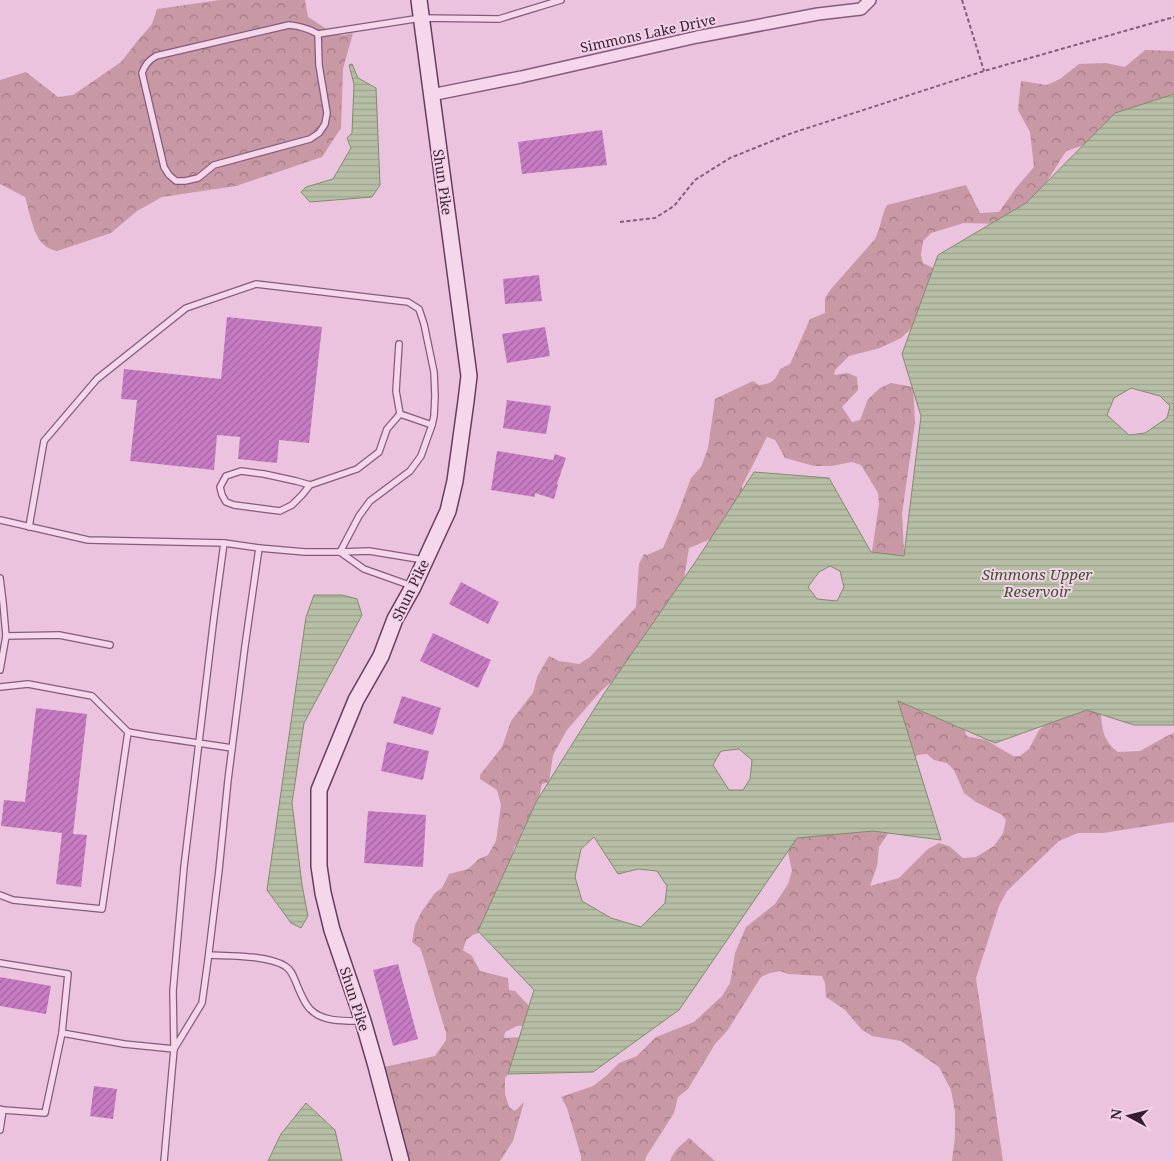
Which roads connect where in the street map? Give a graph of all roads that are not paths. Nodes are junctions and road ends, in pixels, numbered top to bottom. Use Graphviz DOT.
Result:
graph roads {
  1 [pos="419,0"];
  2 [pos="561,0"];
  3 [pos="870,0"];
  4 [pos="421,18"];
  5 [pos="318,34"];
  6 [pos="431,95"];
  7 [pos="399,344"];
  8 [pos="400,414"];
  9 [pos="432,425"];
  10 [pos="310,486"];
  11 [pos="0,520"];
  12 [pos="29,527"];
  13 [pos="224,543"];
  14 [pos="259,548"];
  15 [pos="340,552"];
  16 [pos="425,560"];
  17 [pos="0,578"];
  18 [pos="414,586"];
  19 [pos="6,636"];
  20 [pos="110,645"];
  21 [pos="0,670"];
  22 [pos="0,687"];
  23 [pos="128,732"];
  24 [pos="199,742"];
  25 [pos="232,748"];
  26 [pos="0,895"];
  27 [pos="209,955"];
  28 [pos="0,963"];
  29 [pos="363,1021"];
  30 [pos="62,1033"];
  31 [pos="174,1049"];
  32 [pos="1,1110"];
  33 [pos="0,1130"];
  34 [pos="164,1161"];
  35 [pos="401,1161"];
  1 -- 4 [label="main road, Shun Pike"];
  2 -- 4 [label="lane"];
  3 -- 6 [label="street, Simmons Lake Drive"];
  4 -- 5 [label="lane"];
  4 -- 6 [label="main road, Shun Pike"];
  5 -- 5 [label="lane"];
  6 -- 16 [label="main road, Shun Pike"];
  7 -- 8 [label="lane"];
  8 -- 9 [label="lane"];
  8 -- 10 [label="lane"];
  9 -- 12 [label="lane"];
  9 -- 15 [label="lane"];
  10 -- 10 [label="lane"];
  11 -- 12 [label="lane"];
  12 -- 13 [label="lane"];
  13 -- 14 [label="lane"];
  13 -- 24 [label="lane"];
  14 -- 15 [label="lane"];
  14 -- 25 [label="lane"];
  15 -- 16 [label="lane"];
  15 -- 18 [label="lane"];
  16 -- 18 [label="main road, Shun Pike"];
  17 -- 19 [label="lane"];
  18 -- 29 [label="main road, Shun Pike"];
  19 -- 20 [label="lane"];
  19 -- 21 [label="lane"];
  22 -- 23 [label="lane"];
  23 -- 24 [label="lane"];
  23 -- 26 [label="lane"];
  24 -- 25 [label="lane"];
  24 -- 31 [label="lane"];
  25 -- 27 [label="lane"];
  27 -- 29 [label="lane"];
  27 -- 31 [label="lane"];
  28 -- 30 [label="lane"];
  29 -- 35 [label="main road, Shun Pike"];
  30 -- 31 [label="lane"];
  30 -- 32 [label="lane"];
  31 -- 34 [label="lane"];
  32 -- 33 [label="lane"];
}
